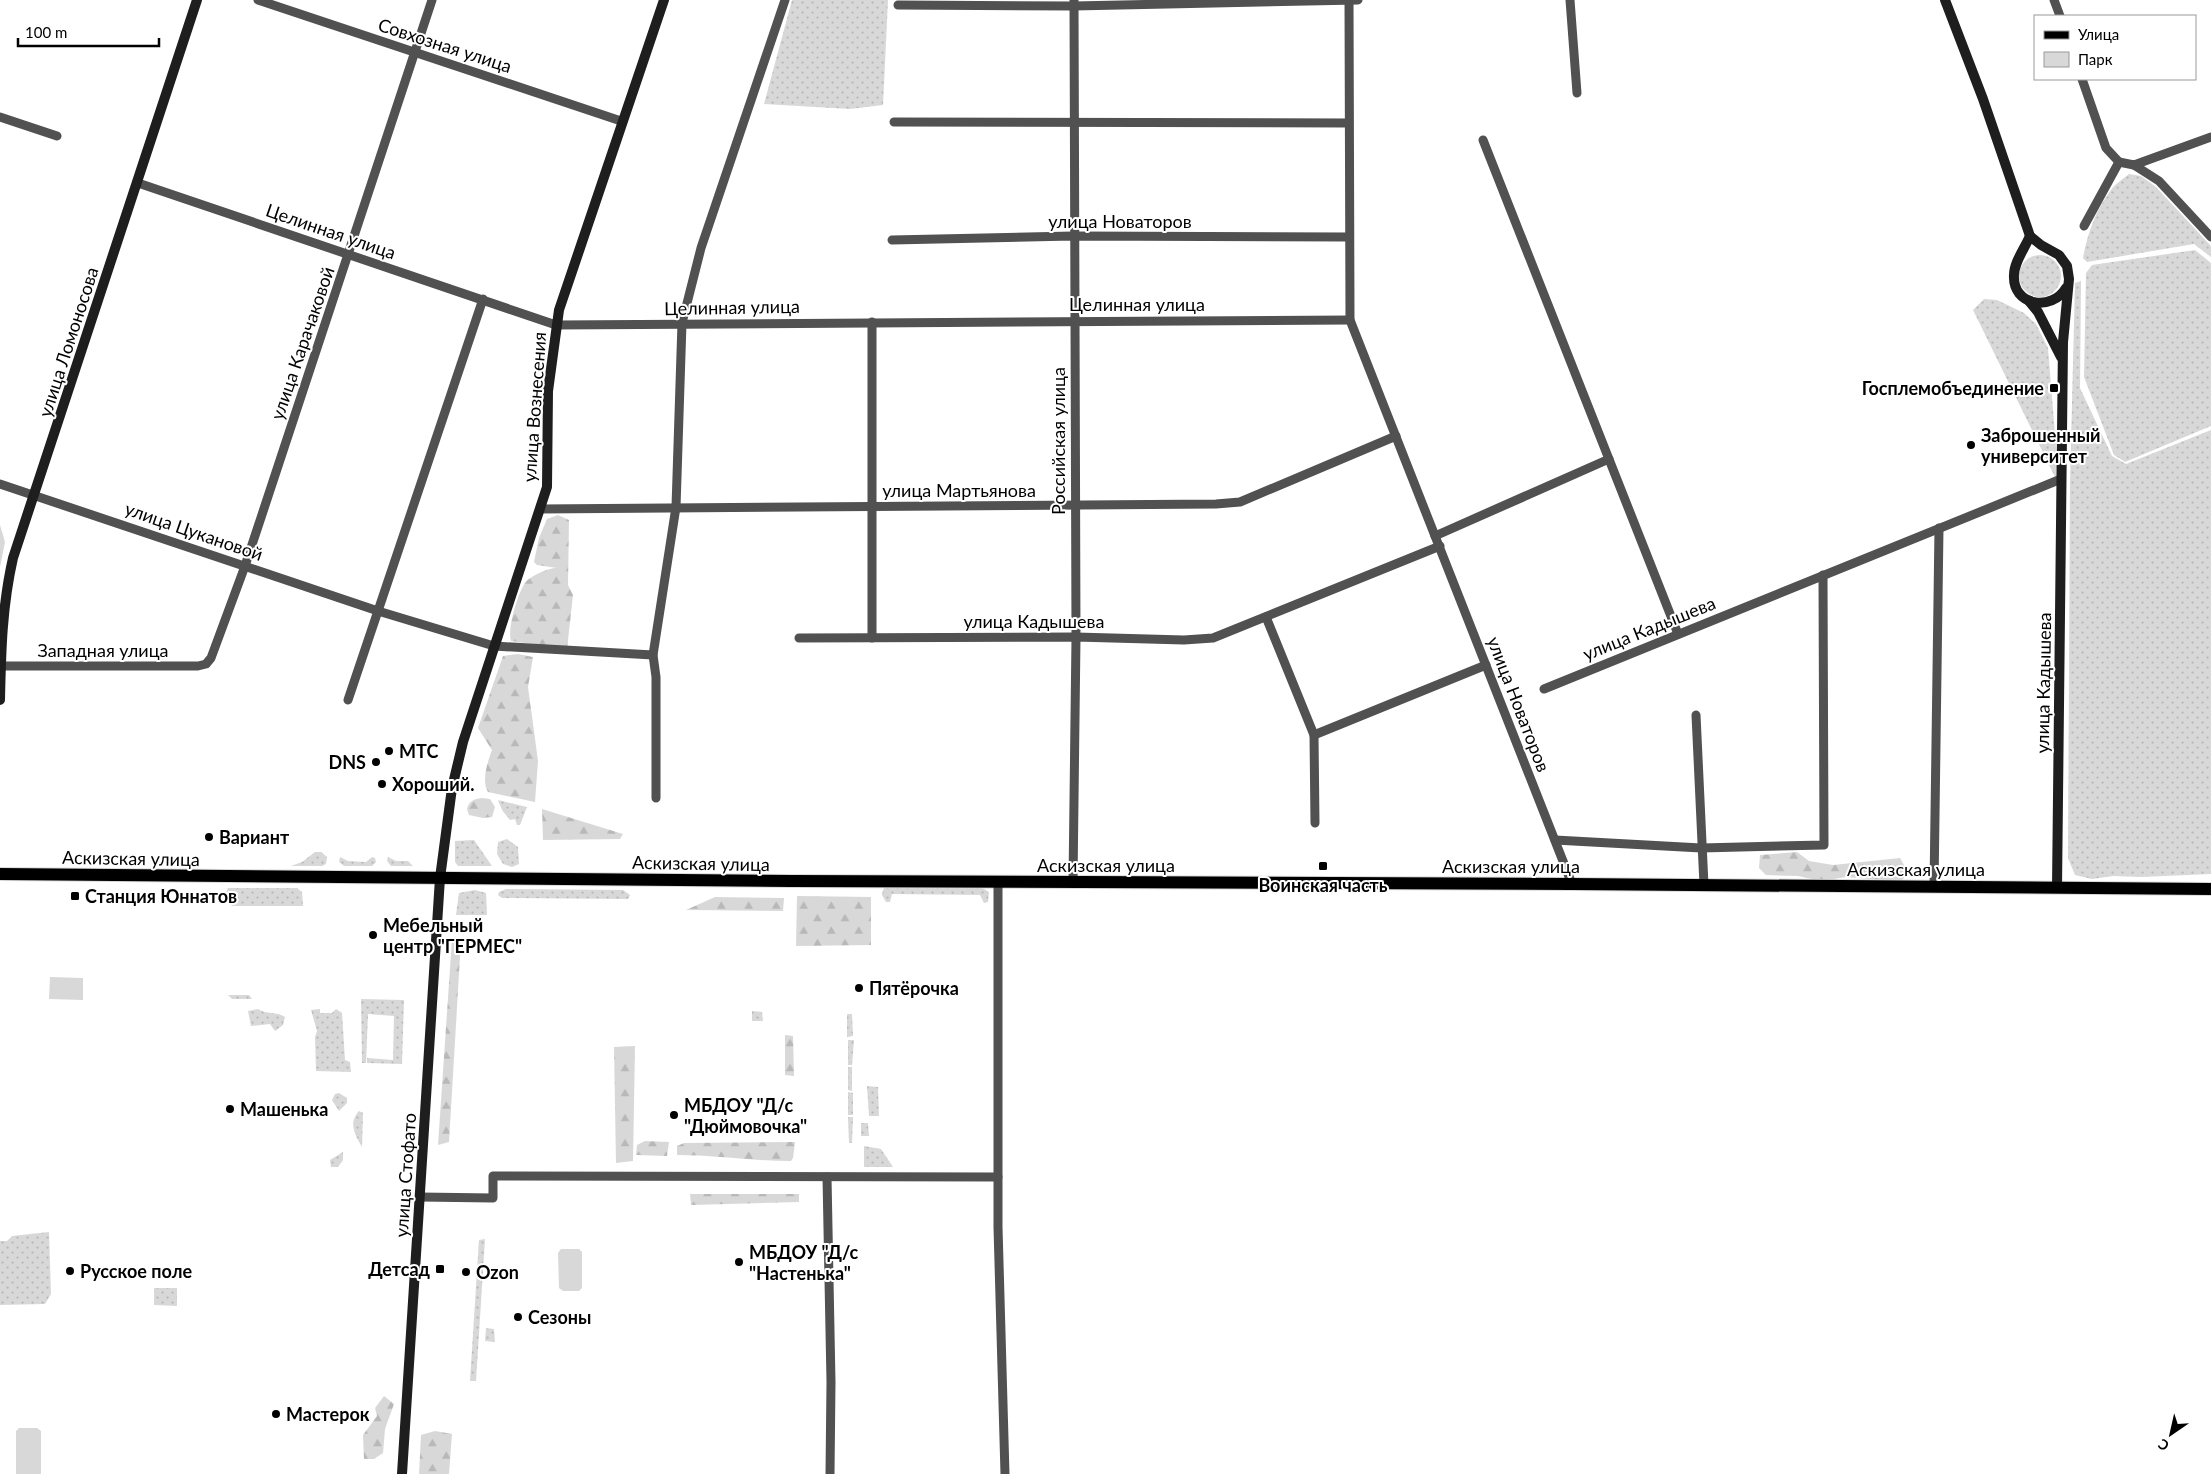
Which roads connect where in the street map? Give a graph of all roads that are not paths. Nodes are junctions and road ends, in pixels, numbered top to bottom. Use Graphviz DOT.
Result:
graph roads {
  1 [pos="197,0"];
  2 [pos="258,0"];
  3 [pos="432,0"];
  4 [pos="664,0"];
  5 [pos="785,0"];
  6 [pos="1349,0"];
  7 [pos="1358,0"];
  8 [pos="1570,0"];
  9 [pos="1945,0"];
  10 [pos="2054,0"];
  11 [pos="1074,3"];
  12 [pos="898,5"];
  13 [pos="2060,15"];
  14 [pos="415,53"];
  15 [pos="2082,80"];
  16 [pos="1577,94"];
  17 [pos="0,117"];
  18 [pos="621,121"];
  19 [pos="1073,121"];
  20 [pos="894,122"];
  21 [pos="1348,123"];
  22 [pos="57,136"];
  23 [pos="2211,137"];
  24 [pos="1483,140"];
  25 [pos="2119,162"];
  26 [pos="2134,165"];
  27 [pos="138,183"];
  28 [pos="2084,226"];
  29 [pos="1073,236"];
  30 [pos="1349,236"];
  31 [pos="2030,236"];
  32 [pos="2211,238"];
  33 [pos="892,240"];
  34 [pos="2051,250"];
  35 [pos="349,254"];
  36 [pos="2020,258"];
  37 [pos="2066,288"];
  38 [pos="482,299"];
  39 [pos="2028,301"];
  40 [pos="1073,320"];
  41 [pos="1350,320"];
  42 [pos="872,322"];
  43 [pos="682,323"];
  44 [pos="556,325"];
  45 [pos="2062,360"];
  46 [pos="1396,436"];
  47 [pos="1609,459"];
  48 [pos="2061,479"];
  49 [pos="0,484"];
  50 [pos="36,494"];
  51 [pos="1074,505"];
  52 [pos="676,507"];
  53 [pos="872,507"];
  54 [pos="540,509"];
  55 [pos="1939,528"];
  56 [pos="1436,536"];
  57 [pos="1440,546"];
  58 [pos="245,566"];
  59 [pos="1823,576"];
  60 [pos="378,611"];
  61 [pos="1266,617"];
  62 [pos="1678,634"];
  63 [pos="1076,636"];
  64 [pos="799,638"];
  65 [pos="872,638"];
  66 [pos="494,646"];
  67 [pos="653,655"];
  68 [pos="206,664"];
  69 [pos="1486,665"];
  70 [pos="1,666"];
  71 [pos="1544,689"];
  72 [pos="0,700"];
  73 [pos="348,700"];
  74 [pos="1696,716"];
  75 [pos="1314,735"];
  76 [pos="656,798"];
  77 [pos="1315,823"];
  78 [pos="1555,840"];
  79 [pos="1701,848"];
  80 [pos="0,874"];
  81 [pos="440,878"];
  82 [pos="998,881"];
  83 [pos="1073,882"];
  84 [pos="1572,884"];
  85 [pos="1704,885"];
  86 [pos="1934,887"];
  87 [pos="2057,888"];
  88 [pos="2211,889"];
  89 [pos="827,1177"];
  90 [pos="998,1177"];
  91 [pos="420,1197"];
  92 [pos="402,1474"];
  93 [pos="830,1474"];
  94 [pos="1005,1474"];
  1 -- 27 [label="street, улица Ломоносова"];
  2 -- 14 [label="street, Совхозная улица"];
  3 -- 14 [label="street, улица Карачаковой"];
  4 -- 18 [label="street, улица Вознесения"];
  5 -- 43 [label="street"];
  6 -- 7 [label="street"];
  6 -- 11 [label="street"];
  6 -- 21 [label="street, улица Новаторов"];
  8 -- 16 [label="street"];
  9 -- 31 [label="street"];
  10 -- 13 [label="street"];
  11 -- 12 [label="street"];
  11 -- 19 [label="street, Российская улица"];
  14 -- 18 [label="street, Совхозная улица"];
  14 -- 35 [label="street, улица Карачаковой"];
  15 -- 25 [label="street"];
  17 -- 22 [label="street"];
  18 -- 44 [label="street, улица Вознесения"];
  19 -- 20 [label="street"];
  19 -- 21 [label="street"];
  19 -- 29 [label="street, Российская улица"];
  21 -- 30 [label="street, улица Новаторов"];
  23 -- 26 [label="street"];
  24 -- 47 [label="street"];
  25 -- 26 [label="street"];
  25 -- 28 [label="street"];
  26 -- 32 [label="street"];
  27 -- 35 [label="street, Целинная улица"];
  27 -- 50 [label="street, улица Ломоносова"];
  29 -- 30 [label="street, улица Новаторов"];
  29 -- 33 [label="street, улица Новаторов"];
  29 -- 40 [label="street, Российская улица"];
  30 -- 41 [label="street, улица Новаторов"];
  31 -- 34 [label="street"];
  31 -- 36 [label="street"];
  34 -- 36 [label="street"];
  34 -- 37 [label="street"];
  35 -- 38 [label="street, Целинная улица"];
  35 -- 58 [label="street, улица Карачаковой"];
  36 -- 39 [label="street"];
  37 -- 39 [label="street"];
  37 -- 45 [label="street, улица Кадышева"];
  38 -- 44 [label="street, Целинная улица"];
  38 -- 60 [label="street"];
  39 -- 45 [label="street"];
  40 -- 41 [label="street, Целинная улица"];
  40 -- 42 [label="street, Целинная улица"];
  40 -- 51 [label="street, Российская улица"];
  41 -- 46 [label="street, улица Новаторов"];
  42 -- 43 [label="street, Целинная улица"];
  42 -- 53 [label="street"];
  43 -- 44 [label="street, Целинная улица"];
  43 -- 52 [label="street"];
  44 -- 54 [label="street, улица Вознесения"];
  45 -- 48 [label="street, улица Кадышева"];
  46 -- 51 [label="street, улица Мартьянова"];
  46 -- 56 [label="street, улица Новаторов"];
  47 -- 56 [label="street"];
  47 -- 62 [label="street"];
  48 -- 55 [label="street, улица Кадышева"];
  48 -- 87 [label="street, улица Кадышева"];
  49 -- 50 [label="street, улица Цукановой"];
  50 -- 58 [label="street, улица Цукановой"];
  50 -- 70 [label="street, улица Ломоносова"];
  51 -- 53 [label="street, улица Мартьянова"];
  51 -- 63 [label="street, Российская улица"];
  52 -- 53 [label="street, улица Мартьянова"];
  52 -- 54 [label="street, улица Мартьянова"];
  52 -- 67 [label="street"];
  53 -- 65 [label="street"];
  54 -- 66 [label="street, улица Вознесения"];
  55 -- 59 [label="street, улица Кадышева"];
  55 -- 86 [label="street"];
  56 -- 57 [label="street, улица Новаторов"];
  57 -- 61 [label="street, улица Кадышева"];
  57 -- 69 [label="street, улица Новаторов"];
  58 -- 60 [label="street, улица Цукановой"];
  58 -- 68 [label="street, улица Карачаковой"];
  59 -- 62 [label="street, улица Кадышева"];
  59 -- 79 [label="street"];
  60 -- 66 [label="street, улица Цукановой"];
  60 -- 73 [label="street"];
  61 -- 63 [label="street, улица Кадышева"];
  61 -- 75 [label="street"];
  62 -- 71 [label="street, улица Кадышева"];
  63 -- 65 [label="street, улица Кадышева"];
  63 -- 83 [label="street, Российская улица"];
  64 -- 65 [label="street, улица Кадышева"];
  66 -- 67 [label="street, улица Цукановой"];
  66 -- 81 [label="street, улица Вознесения"];
  67 -- 76 [label="street"];
  68 -- 70 [label="street, Западная улица"];
  69 -- 75 [label="street"];
  69 -- 78 [label="street, улица Новаторов"];
  70 -- 72 [label="street, улица Ломоносова"];
  74 -- 79 [label="street"];
  75 -- 77 [label="street"];
  78 -- 79 [label="street"];
  78 -- 84 [label="street, улица Новаторов"];
  79 -- 85 [label="street"];
  80 -- 81 [label="main road, Аскизская улица"];
  81 -- 82 [label="main road, Аскизская улица"];
  81 -- 91 [label="street, улица Стофато"];
  82 -- 83 [label="main road, Аскизская улица"];
  82 -- 90 [label="street"];
  83 -- 84 [label="main road, Аскизская улица"];
  84 -- 85 [label="main road, Аскизская улица"];
  85 -- 86 [label="main road, Аскизская улица"];
  86 -- 87 [label="main road, Аскизская улица"];
  87 -- 88 [label="main road, Аскизская улица"];
  89 -- 90 [label="street"];
  89 -- 91 [label="street"];
  89 -- 93 [label="street"];
  90 -- 94 [label="street"];
  91 -- 92 [label="street, улица Стофато"];
}
